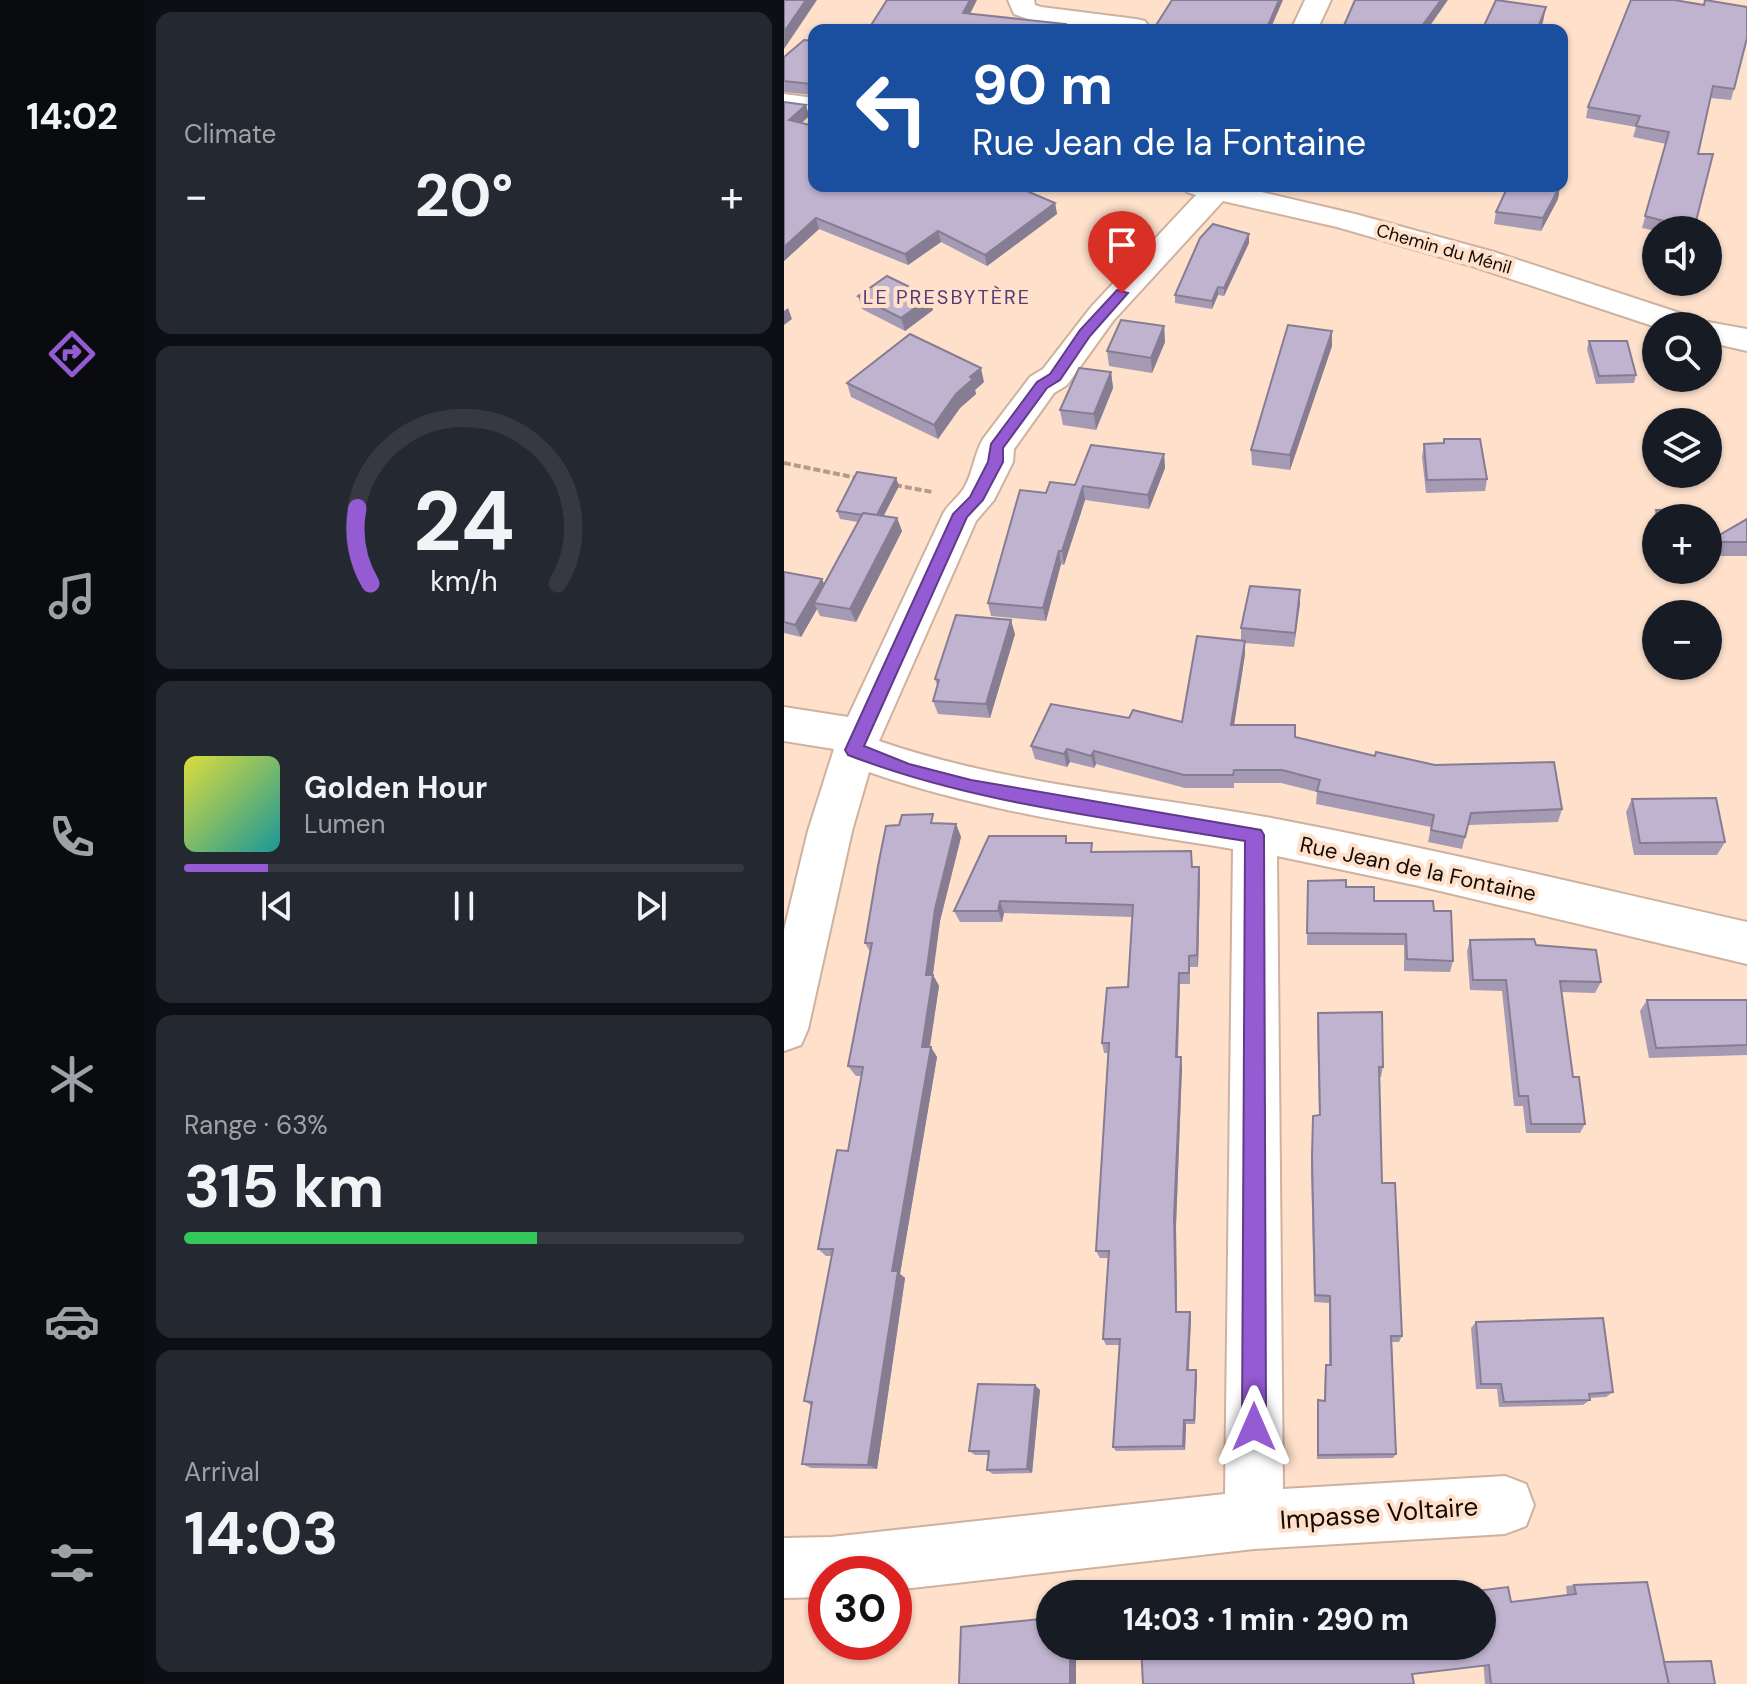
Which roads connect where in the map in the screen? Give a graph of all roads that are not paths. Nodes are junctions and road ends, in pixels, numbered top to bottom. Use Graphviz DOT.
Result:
graph roads {
  1 [pos="1021,0"];
  2 [pos="1318,0"];
  3 [pos="1113,24"];
  4 [pos="1307,24"];
  5 [pos="784,102"];
  6 [pos="808,105"];
  7 [pos="1209,192"];
  8 [pos="1228,192"];
  9 [pos="1644,312"];
  10 [pos="1722,335"];
  11 [pos="1747,340"];
  12 [pos="784,724"];
  13 [pos="857,743"];
  14 [pos="1255,835"];
  15 [pos="1747,943"];
  16 [pos="784,1029"];
  17 [pos="1505,1505"];
  18 [pos="1254,1520"];
  19 [pos="784,1568"];
  1 -- 3 [label="street"];
  2 -- 4 [label="street"];
  5 -- 6 [label="street"];
  7 -- 13 [label="street"];
  8 -- 9 [label="street, Chemin du Ménil"];
  10 -- 11 [label="street"];
  12 -- 13 [label="street, Rue Jean de la Fontaine"];
  13 -- 14 [label="street, Rue Jean de la Fontaine"];
  13 -- 16 [label="street"];
  14 -- 15 [label="street, Rue Jean de la Fontaine"];
  14 -- 18 [label="street"];
  17 -- 18 [label="street, Impasse Voltaire"];
  18 -- 19 [label="street, Impasse Voltaire"];
}
